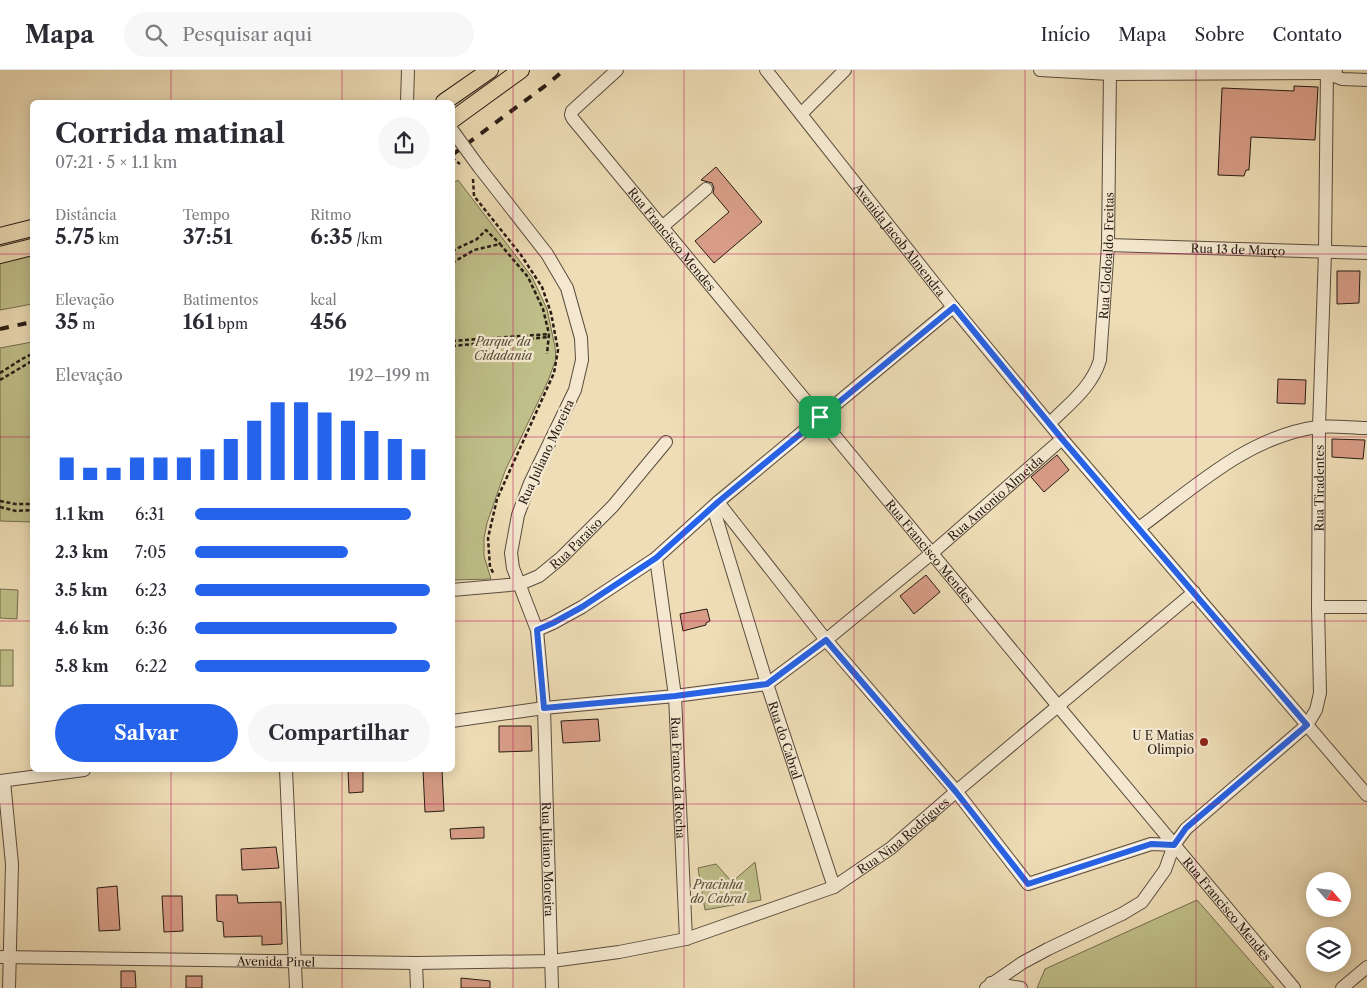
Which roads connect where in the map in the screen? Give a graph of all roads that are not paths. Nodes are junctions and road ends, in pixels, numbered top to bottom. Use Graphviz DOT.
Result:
graph roads {
  1 [pos="408,70"];
  2 [pos="490,70"];
  3 [pos="521,70"];
  4 [pos="617,70"];
  5 [pos="766,70"];
  6 [pos="845,70"];
  7 [pos="1040,70"];
  8 [pos="1330,71"];
  9 [pos="1110,72"];
  10 [pos="1367,80"];
  11 [pos="407,100"];
  12 [pos="447,100"];
  13 [pos="801,114"];
  14 [pos="455,118"];
  15 [pos="455,135"];
  16 [pos="706,189"];
  17 [pos="662,227"];
  18 [pos="30,228"];
  19 [pos="0,236"];
  20 [pos="1108,245"];
  21 [pos="30,248"];
  22 [pos="1325,252"];
  23 [pos="1367,253"];
  24 [pos="0,255"];
  25 [pos="954,307"];
  26 [pos="820,417"];
  27 [pos="1050,423"];
  28 [pos="1319,427"];
  29 [pos="1367,428"];
  30 [pos="1062,439"];
  31 [pos="666,442"];
  32 [pos="716,504"];
  33 [pos="1139,528"];
  34 [pos="932,553"];
  35 [pos="656,558"];
  36 [pos="520,584"];
  37 [pos="455,590"];
  38 [pos="1194,592"];
  39 [pos="1318,607"];
  40 [pos="1367,608"];
  41 [pos="537,630"];
  42 [pos="826,640"];
  43 [pos="767,684"];
  44 [pos="675,696"];
  45 [pos="1058,706"];
  46 [pos="544,708"];
  47 [pos="455,721"];
  48 [pos="1307,725"];
  49 [pos="69,772"];
  50 [pos="286,772"];
  51 [pos="2,781"];
  52 [pos="956,792"];
  53 [pos="1367,795"];
  54 [pos="1174,845"];
  55 [pos="834,887"];
  56 [pos="686,939"];
  57 [pos="5,957"];
  58 [pos="295,960"];
  59 [pos="552,960"];
  60 [pos="416,963"];
  61 [pos="1022,963"];
  62 [pos="1367,966"];
  63 [pos="988,986"];
  64 [pos="9,988"];
  65 [pos="296,988"];
  66 [pos="417,988"];
  67 [pos="552,988"];
  68 [pos="1022,988"];
  69 [pos="1294,988"];
  70 [pos="1342,988"];
  1 -- 11 [label="street"];
  2 -- 12 [label="main road"];
  3 -- 14 [label="main road"];
  4 -- 17 [label="street, Rua Francisco Mendes"];
  5 -- 13 [label="street, Avenida Jacob Almendra"];
  6 -- 13 [label="street"];
  7 -- 9 [label="street"];
  8 -- 9 [label="street"];
  8 -- 10 [label="street"];
  8 -- 22 [label="street, Rua Tiradentes"];
  9 -- 20 [label="street, Rua Clodoaldo Freitas"];
  13 -- 25 [label="street, Avenida Jacob Almendra"];
  15 -- 36 [label="street, Rua Juliano Moreira, bridge"];
  16 -- 17 [label="street"];
  17 -- 26 [label="street, Rua Francisco Mendes"];
  18 -- 19 [label="main road"];
  20 -- 22 [label="street, Rua 13 de Março"];
  20 -- 27 [label="street, Rua Clodoaldo Freitas"];
  21 -- 24 [label="main road"];
  22 -- 23 [label="street, Rua 13 de Março"];
  22 -- 28 [label="street, Rua Tiradentes"];
  25 -- 26 [label="street"];
  25 -- 27 [label="street, Avenida Jacob Almendra"];
  26 -- 32 [label="street"];
  26 -- 34 [label="street, Rua Francisco Mendes"];
  27 -- 30 [label="street, Avenida Jacob Almendra"];
  28 -- 29 [label="street"];
  28 -- 33 [label="street"];
  28 -- 39 [label="street, Rua Tiradentes"];
  30 -- 33 [label="street, Avenida Jacob Almendra"];
  30 -- 34 [label="street, Rua Antonio Almeida"];
  31 -- 36 [label="street, Rua Paraiso"];
  32 -- 35 [label="street"];
  32 -- 42 [label="street"];
  32 -- 43 [label="street, Rua do Cabral"];
  33 -- 38 [label="street, Avenida Jacob Almendra"];
  34 -- 42 [label="street, Rua Antonio Almeida"];
  34 -- 45 [label="street, Rua Francisco Mendes"];
  35 -- 41 [label="street"];
  35 -- 44 [label="street, Rua Franco da Rocha"];
  36 -- 37 [label="street, Rua Paraiso"];
  36 -- 41 [label="street, Rua Juliano Moreira"];
  38 -- 45 [label="street, Rua Nina Rodrigues"];
  38 -- 48 [label="street, Avenida Jacob Almendra"];
  39 -- 40 [label="street"];
  39 -- 48 [label="street, Rua Tiradentes"];
  41 -- 46 [label="street, Rua Juliano Moreira"];
  42 -- 43 [label="street, Rua Antonio Almeida"];
  42 -- 52 [label="street"];
  43 -- 44 [label="street, Rua Antonio Almeida"];
  43 -- 55 [label="street, Rua do Cabral"];
  44 -- 46 [label="street, Rua Antonio Almeida"];
  44 -- 56 [label="street, Rua Franco da Rocha"];
  45 -- 52 [label="street, Rua Nina Rodrigues"];
  45 -- 54 [label="street, Rua Francisco Mendes"];
  46 -- 47 [label="street, Rua Antonio Almeida"];
  46 -- 59 [label="street, Rua Juliano Moreira"];
  48 -- 53 [label="street, Avenida Jacob Almendra"];
  48 -- 54 [label="street, Rua Tiradentes"];
  49 -- 51 [label="street"];
  50 -- 58 [label="street"];
  51 -- 57 [label="street"];
  52 -- 54 [label="street"];
  52 -- 55 [label="street, Rua Nina Rodrigues"];
  54 -- 61 [label="street, Rua Tiradentes"];
  54 -- 69 [label="street, Rua Francisco Mendes"];
  55 -- 56 [label="street, Rua Nina Rodrigues"];
  56 -- 59 [label="street, Rua Nina Rodrigues"];
  57 -- 58 [label="street, Avenida Pinel"];
  57 -- 64 [label="street"];
  58 -- 60 [label="street, Avenida Pinel"];
  58 -- 65 [label="street"];
  59 -- 60 [label="street, Avenida Pinel"];
  59 -- 67 [label="street, Rua Juliano Moreira"];
  60 -- 66 [label="street"];
  61 -- 63 [label="street, Rua Tiradentes"];
  61 -- 68 [label="street"];
  62 -- 70 [label="street"];
  63 -- 68 [label="street"];
}
